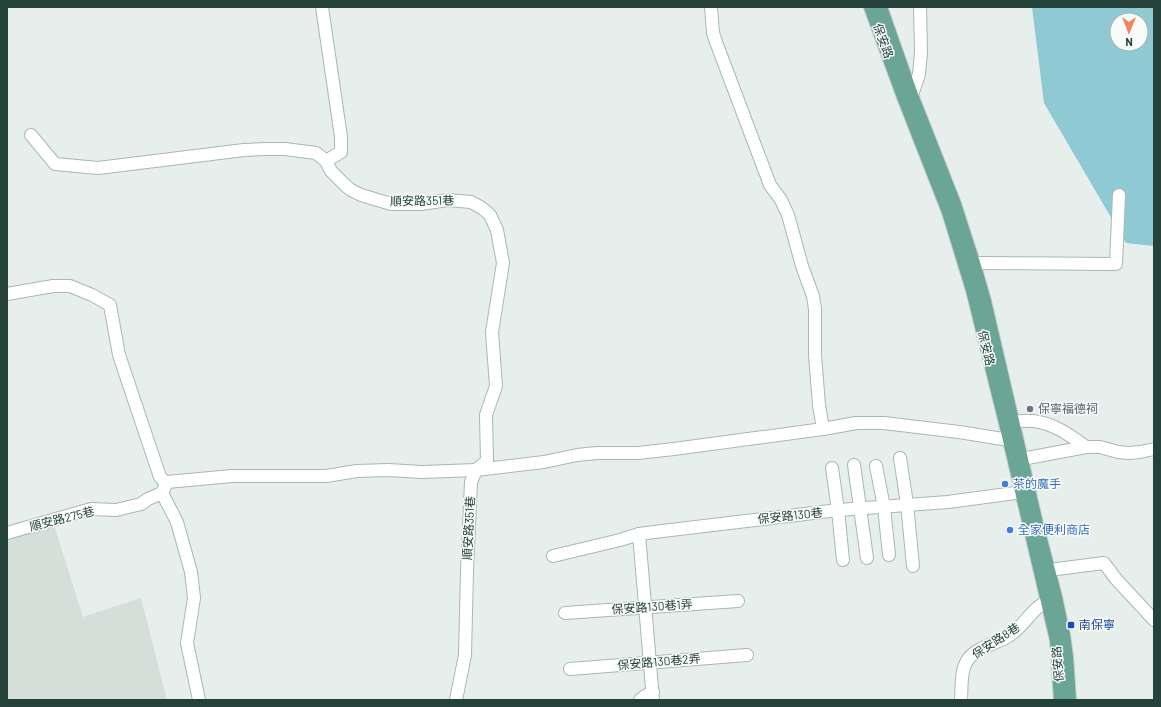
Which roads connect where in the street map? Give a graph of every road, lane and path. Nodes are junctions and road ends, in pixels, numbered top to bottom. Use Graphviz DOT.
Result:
graph roads {
  1 [pos="322,7"];
  2 [pos="711,7"];
  3 [pos="870,7"];
  4 [pos="881,7"];
  5 [pos="920,7"];
  6 [pos="912,95"];
  7 [pos="31,134"];
  8 [pos="326,161"];
  9 [pos="1119,195"];
  10 [pos="974,263"];
  11 [pos="7,294"];
  12 [pos="1009,422"];
  13 [pos="823,428"];
  14 [pos="1013,439"];
  15 [pos="1086,447"];
  16 [pos="1154,449"];
  17 [pos="900,458"];
  18 [pos="1022,459"];
  19 [pos="854,465"];
  20 [pos="876,466"];
  21 [pos="832,468"];
  22 [pos="476,470"];
  23 [pos="167,482"];
  24 [pos="1025,492"];
  25 [pos="162,493"];
  26 [pos="907,504"];
  27 [pos="884,507"];
  28 [pos="861,509"];
  29 [pos="838,510"];
  30 [pos="7,533"];
  31 [pos="639,534"];
  32 [pos="889,555"];
  33 [pos="553,556"];
  34 [pos="867,558"];
  35 [pos="843,560"];
  36 [pos="913,566"];
  37 [pos="1049,570"];
  38 [pos="1051,599"];
  39 [pos="738,601"];
  40 [pos="645,607"];
  41 [pos="565,613"];
  42 [pos="1154,620"];
  43 [pos="747,655"];
  44 [pos="650,663"];
  45 [pos="570,669"];
  46 [pos="653,696"];
  47 [pos="199,700"];
  48 [pos="456,700"];
  49 [pos="640,700"];
  50 [pos="961,700"];
  51 [pos="1060,700"];
  52 [pos="1070,700"];
  1 -- 8 [label="street"];
  2 -- 13 [label="street"];
  3 -- 12 [label="main road, 保安路"];
  4 -- 6 [label="main road, 保安路"];
  5 -- 6 [label="street"];
  6 -- 10 [label="main road, 保安路"];
  7 -- 8 [label="street, 順安路351巷"];
  8 -- 22 [label="street, 順安路351巷"];
  9 -- 10 [label="street"];
  10 -- 12 [label="main road, 保安路"];
  11 -- 23 [label="street"];
  12 -- 14 [label="main road, 保安路"];
  12 -- 15 [label="street"];
  13 -- 14 [label="street"];
  13 -- 22 [label="street"];
  14 -- 18 [label="main road, 保安路"];
  14 -- 24 [label="main road, 保安路"];
  15 -- 16 [label="street"];
  15 -- 18 [label="street"];
  17 -- 26 [label="street"];
  18 -- 24 [label="main road, 保安路"];
  19 -- 28 [label="street"];
  20 -- 27 [label="street"];
  21 -- 29 [label="street"];
  22 -- 23 [label="street"];
  22 -- 48 [label="street, 順安路351巷"];
  23 -- 25 [label="street"];
  24 -- 26 [label="street, 保安路130巷"];
  24 -- 37 [label="main road, 保安路"];
  24 -- 38 [label="main road, 保安路"];
  25 -- 30 [label="street, 順安路275巷"];
  25 -- 47 [label="street"];
  26 -- 27 [label="street, 保安路130巷"];
  26 -- 36 [label="street"];
  27 -- 28 [label="street, 保安路130巷"];
  27 -- 32 [label="street"];
  28 -- 29 [label="street, 保安路130巷"];
  28 -- 34 [label="street"];
  29 -- 31 [label="street, 保安路130巷"];
  29 -- 35 [label="street"];
  31 -- 33 [label="street, 保安路130巷"];
  31 -- 40 [label="street"];
  37 -- 38 [label="main road, 保安路"];
  37 -- 42 [label="street"];
  38 -- 50 [label="street, 保安路8巷"];
  38 -- 51 [label="main road, 保安路"];
  38 -- 52 [label="main road, 保安路"];
  39 -- 40 [label="street, 保安路130巷1弄"];
  40 -- 41 [label="street, 保安路130巷1弄"];
  40 -- 44 [label="street"];
  43 -- 44 [label="street, 保安路130巷2弄"];
  44 -- 45 [label="street, 保安路130巷2弄"];
  44 -- 46 [label="street"];
  46 -- 49 [label="street"];
}
